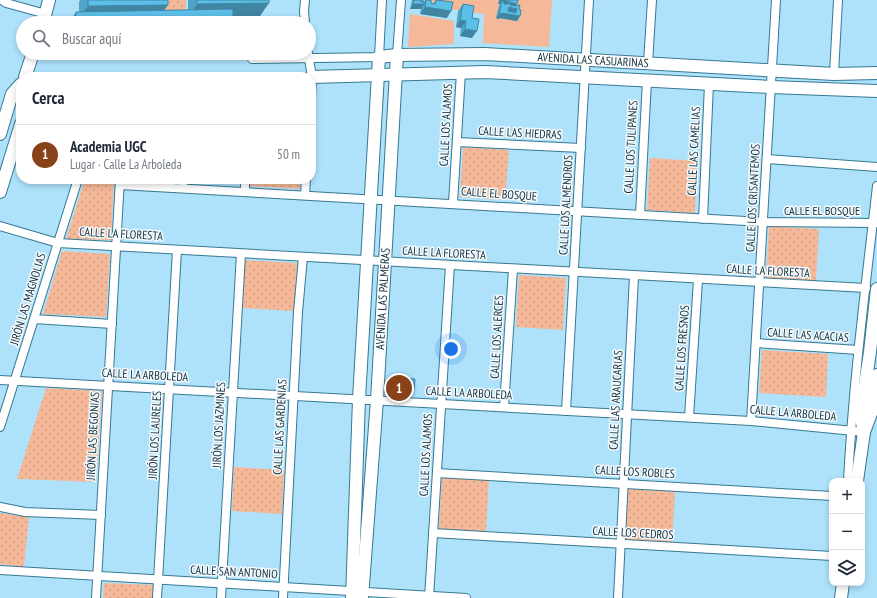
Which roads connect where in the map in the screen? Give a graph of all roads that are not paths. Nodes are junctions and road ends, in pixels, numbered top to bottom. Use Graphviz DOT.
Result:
graph roads {
  1 [pos="2,0"];
  2 [pos="49,0"];
  3 [pos="305,0"];
  4 [pos="382,0"];
  5 [pos="401,0"];
  6 [pos="589,0"];
  7 [pos="652,0"];
  8 [pos="776,0"];
  9 [pos="838,0"];
  10 [pos="39,16"];
  11 [pos="45,16"];
  12 [pos="304,16"];
  13 [pos="316,55"];
  14 [pos="397,55"];
  15 [pos="379,57"];
  16 [pos="31,60"];
  17 [pos="310,60"];
  18 [pos="585,60"];
  19 [pos="648,63"];
  20 [pos="772,70"];
  21 [pos="27,72"];
  22 [pos="311,72"];
  23 [pos="461,72"];
  24 [pos="877,73"];
  25 [pos="834,74"];
  26 [pos="378,75"];
  27 [pos="396,75"];
  28 [pos="316,77"];
  29 [pos="585,77"];
  30 [pos="646,80"];
  31 [pos="709,84"];
  32 [pos="771,87"];
  33 [pos="16,90"];
  34 [pos="877,91"];
  35 [pos="0,134"];
  36 [pos="16,140"];
  37 [pos="457,142"];
  38 [pos="582,148"];
  39 [pos="767,159"];
  40 [pos="877,167"];
  41 [pos="76,184"];
  42 [pos="120,184"];
  43 [pos="141,184"];
  44 [pos="183,184"];
  45 [pos="245,184"];
  46 [pos="306,184"];
  47 [pos="877,186"];
  48 [pos="183,188"];
  49 [pos="0,192"];
  50 [pos="245,192"];
  51 [pos="305,196"];
  52 [pos="371,199"];
  53 [pos="388,200"];
  54 [pos="453,203"];
  55 [pos="578,211"];
  56 [pos="640,215"];
  57 [pos="703,219"];
  58 [pos="763,222"];
  59 [pos="875,223"];
  60 [pos="0,226"];
  61 [pos="58,243"];
  62 [pos="116,246"];
  63 [pos="177,250"];
  64 [pos="241,254"];
  65 [pos="303,257"];
  66 [pos="367,260"];
  67 [pos="385,262"];
  68 [pos="450,265"];
  69 [pos="513,269"];
  70 [pos="574,272"];
  71 [pos="634,276"];
  72 [pos="698,280"];
  73 [pos="760,283"];
  74 [pos="871,289"];
  75 [pos="34,320"];
  76 [pos="112,324"];
  77 [pos="756,343"];
  78 [pos="858,350"];
  79 [pos="877,375"];
  80 [pos="0,380"];
  81 [pos="15,381"];
  82 [pos="108,385"];
  83 [pos="170,389"];
  84 [pos="233,392"];
  85 [pos="294,396"];
  86 [pos="359,399"];
  87 [pos="377,400"];
  88 [pos="441,404"];
  89 [pos="504,407"];
  90 [pos="875,409"];
  91 [pos="566,411"];
  92 [pos="628,414"];
  93 [pos="690,418"];
  94 [pos="751,421"];
  95 [pos="0,427"];
  96 [pos="851,430"];
  97 [pos="864,432"];
  98 [pos="437,473"];
  99 [pos="848,478"];
  100 [pos="857,478"];
  101 [pos="624,484"];
  102 [pos="829,496"];
  103 [pos="0,507"];
  104 [pos="101,515"];
  105 [pos="433,533"];
  106 [pos="621,544"];
  107 [pos="829,556"];
  108 [pos="0,570"];
  109 [pos="97,577"];
  110 [pos="158,580"];
  111 [pos="222,584"];
  112 [pos="843,586"];
  113 [pos="284,587"];
  114 [pos="357,595"];
  115 [pos="429,597"];
  116 [pos="96,598"];
  117 [pos="157,598"];
  118 [pos="221,598"];
  119 [pos="283,598"];
  120 [pos="466,598"];
  121 [pos="618,598"];
  122 [pos="841,598"];
  1 -- 10 [label="street"];
  2 -- 11 [label="street"];
  3 -- 12 [label="street"];
  4 -- 15 [label="street, AVENIDA LAS PALMERAS"];
  5 -- 14 [label="street, AVENIDA LAS PALMERAS"];
  6 -- 18 [label="street, CALLE LOS ALMENDROS"];
  7 -- 19 [label="street"];
  8 -- 20 [label="street, CALLE LOS CRISANTEMOS"];
  9 -- 25 [label="street"];
  13 -- 15 [label="street, AVENIDA LAS CASUARINAS"];
  14 -- 15 [label="street, AVENIDA LAS CASUARINAS"];
  14 -- 18 [label="street, AVENIDA LAS CASUARINAS"];
  14 -- 27 [label="street, AVENIDA LAS PALMERAS"];
  15 -- 26 [label="street, AVENIDA LAS PALMERAS"];
  16 -- 21 [label="street"];
  17 -- 22 [label="street"];
  18 -- 19 [label="street, AVENIDA LAS CASUARINAS"];
  18 -- 29 [label="street, CALLE LOS ALMENDROS"];
  19 -- 20 [label="street, AVENIDA LAS CASUARINAS"];
  20 -- 25 [label="street, AVENIDA LAS CASUARINAS"];
  20 -- 32 [label="street, CALLE LOS CRISANTEMOS"];
  23 -- 27 [label="street, AVENIDA LAS CASUARINAS"];
  23 -- 29 [label="street, AVENIDA LAS CASUARINAS"];
  23 -- 37 [label="street, CALLE LOS ALAMOS"];
  24 -- 25 [label="street, AVENIDA LAS CASUARINAS"];
  26 -- 27 [label="street, AVENIDA LAS CASUARINAS"];
  26 -- 28 [label="street, AVENIDA LAS CASUARINAS"];
  26 -- 52 [label="street, AVENIDA LAS PALMERAS"];
  27 -- 53 [label="street, AVENIDA LAS PALMERAS"];
  29 -- 30 [label="street, AVENIDA LAS CASUARINAS"];
  29 -- 38 [label="street, CALLE LOS ALMENDROS"];
  30 -- 31 [label="street, AVENIDA LAS CASUARINAS"];
  30 -- 56 [label="street, CALLE LOS TULIPANES"];
  31 -- 32 [label="street, AVENIDA LAS CASUARINAS"];
  31 -- 57 [label="street, CALLE LAS CAMELIAS"];
  32 -- 34 [label="street, AVENIDA LAS CASUARINAS"];
  32 -- 39 [label="street, CALLE LOS CRISANTEMOS"];
  33 -- 35 [label="street"];
  36 -- 49 [label="street"];
  37 -- 38 [label="street, CALLE LAS HIEDRAS"];
  37 -- 54 [label="street, CALLE LOS ALAMOS"];
  38 -- 55 [label="street, CALLE LOS ALMENDROS"];
  39 -- 40 [label="street"];
  39 -- 58 [label="street, CALLE LOS CRISANTEMOS"];
  41 -- 61 [label="street, JIRÓN LAS MAGNOLIAS"];
  42 -- 62 [label="street, JIRÓN LAS BEGONIAS"];
  43 -- 48 [label="street, CALLE EL BOSQUE"];
  44 -- 48 [label="street"];
  45 -- 50 [label="street"];
  46 -- 51 [label="street"];
  47 -- 59 [label="street"];
  48 -- 50 [label="street, CALLE EL BOSQUE"];
  50 -- 51 [label="street, CALLE EL BOSQUE"];
  51 -- 52 [label="street, CALLE EL BOSQUE"];
  52 -- 53 [label="street, CALLE EL BOSQUE"];
  52 -- 66 [label="street, AVENIDA LAS PALMERAS"];
  53 -- 54 [label="street, CALLE EL BOSQUE"];
  53 -- 67 [label="street, AVENIDA LAS PALMERAS"];
  54 -- 55 [label="street, CALLE EL BOSQUE"];
  55 -- 56 [label="street, CALLE EL BOSQUE"];
  55 -- 70 [label="street, CALLE LOS ALMENDROS"];
  56 -- 57 [label="street, CALLE EL BOSQUE"];
  57 -- 58 [label="street, CALLE EL BOSQUE"];
  58 -- 59 [label="street, CALLE EL BOSQUE"];
  58 -- 73 [label="street, CALLE LOS CRISANTEMOS"];
  59 -- 74 [label="street"];
  60 -- 61 [label="street, CALLE LA FLORESTA"];
  61 -- 62 [label="street, CALLE LA FLORESTA"];
  61 -- 75 [label="street, JIRÓN LAS MAGNOLIAS"];
  62 -- 63 [label="street, CALLE LA FLORESTA"];
  62 -- 76 [label="street, JIRÓN LAS BEGONIAS"];
  63 -- 64 [label="street, CALLE LA FLORESTA"];
  63 -- 83 [label="street, JIRÓN LOS LAURELES"];
  64 -- 65 [label="street, CALLE LA FLORESTA"];
  64 -- 84 [label="street, JIRÓN LOS JAZMINES"];
  65 -- 66 [label="street, CALLE LA FLORESTA"];
  65 -- 85 [label="street, CALLE LAS GARDENIAS"];
  66 -- 67 [label="street, CALLE LA FLORESTA"];
  66 -- 86 [label="street, AVENIDA LAS PALMERAS"];
  67 -- 68 [label="street, CALLE LA FLORESTA"];
  67 -- 87 [label="street, AVENIDA LAS PALMERAS"];
  68 -- 69 [label="street, CALLE LA FLORESTA"];
  68 -- 88 [label="street, CALLE LOS ALAMOS"];
  69 -- 70 [label="street, CALLE LA FLORESTA"];
  69 -- 89 [label="street, CALLE LOS ALERCES"];
  70 -- 71 [label="street, CALLE LA FLORESTA"];
  70 -- 91 [label="street, CALLE LOS ALMENDROS"];
  71 -- 72 [label="street, CALLE LA FLORESTA"];
  71 -- 92 [label="street, CALLE LAS ARAUCARIAS"];
  72 -- 73 [label="street, CALLE LA FLORESTA"];
  72 -- 93 [label="street, CALLE LOS FRESNOS"];
  73 -- 74 [label="street, CALLE LA FLORESTA"];
  73 -- 77 [label="street, CALLE LOS CRISANTEMOS"];
  74 -- 78 [label="street"];
  74 -- 97 [label="street"];
  75 -- 76 [label="street"];
  75 -- 81 [label="street, JIRÓN LAS MAGNOLIAS"];
  76 -- 82 [label="street, JIRÓN LAS BEGONIAS"];
  77 -- 78 [label="street, CALLE LAS ACACIAS"];
  77 -- 94 [label="street, CALLE LOS CRISANTEMOS"];
  78 -- 96 [label="street"];
  79 -- 90 [label="street"];
  80 -- 81 [label="street, CALLE LA ARBOLEDA"];
  81 -- 82 [label="street, CALLE LA ARBOLEDA"];
  81 -- 95 [label="street, JIRÓN LAS MAGNOLIAS"];
  82 -- 83 [label="street, CALLE LA ARBOLEDA"];
  82 -- 104 [label="street, JIRÓN LAS BEGONIAS"];
  83 -- 84 [label="street, CALLE LA ARBOLEDA"];
  83 -- 110 [label="street, JIRÓN LOS LAURELES"];
  84 -- 85 [label="street, CALLE LA ARBOLEDA"];
  84 -- 111 [label="street, JIRÓN LOS JAZMINES"];
  85 -- 86 [label="street, CALLE LA ARBOLEDA"];
  85 -- 113 [label="street, CALLE LAS GARDENIAS"];
  86 -- 87 [label="street, CALLE LA ARBOLEDA"];
  86 -- 114 [label="street, AVENIDA LAS PALMERAS"];
  87 -- 88 [label="street, CALLE LA ARBOLEDA"];
  87 -- 114 [label="street, AVENIDA LAS PALMERAS"];
  88 -- 89 [label="street, CALLE LA ARBOLEDA"];
  88 -- 98 [label="street, CALLE LOS ALAMOS"];
  89 -- 91 [label="street, CALLE LA ARBOLEDA"];
  90 -- 97 [label="street"];
  91 -- 92 [label="street, CALLE LA ARBOLEDA"];
  92 -- 93 [label="street, CALLE LA ARBOLEDA"];
  92 -- 101 [label="street, CALLE LAS ARAUCARIAS"];
  93 -- 94 [label="street, CALLE LA ARBOLEDA"];
  94 -- 96 [label="street, CALLE LA ARBOLEDA"];
  96 -- 97 [label="street, CALLE LA ARBOLEDA"];
  96 -- 99 [label="street"];
  97 -- 100 [label="street"];
  98 -- 101 [label="street, CALLE LOS ROBLES"];
  98 -- 105 [label="street, CALLE LOS ALAMOS"];
  101 -- 102 [label="street, CALLE LOS ROBLES"];
  101 -- 106 [label="street, CALLE LAS ARAUCARIAS"];
  103 -- 104 [label="street"];
  104 -- 109 [label="street, JIRÓN LAS BEGONIAS"];
  105 -- 106 [label="street, CALLE LOS CEDROS"];
  105 -- 115 [label="street, CALLE LOS ALAMOS"];
  106 -- 107 [label="street, CALLE LOS CEDROS"];
  106 -- 121 [label="street, CALLE LAS ARAUCARIAS"];
  108 -- 109 [label="street, CALLE SAN ANTONIO"];
  109 -- 110 [label="street, CALLE SAN ANTONIO"];
  109 -- 116 [label="street, JIRÓN LAS BEGONIAS"];
  110 -- 111 [label="street, CALLE SAN ANTONIO"];
  110 -- 117 [label="street, JIRÓN LOS LAURELES"];
  111 -- 113 [label="street, CALLE SAN ANTONIO"];
  111 -- 118 [label="street, JIRÓN LOS JAZMINES"];
  112 -- 122 [label="street"];
  113 -- 114 [label="street, CALLE SAN ANTONIO"];
  113 -- 119 [label="street, CALLE LAS GARDENIAS"];
  114 -- 115 [label="street, CALLE SAN ANTONIO"];
  115 -- 120 [label="street, CALLE SAN ANTONIO"];
}
